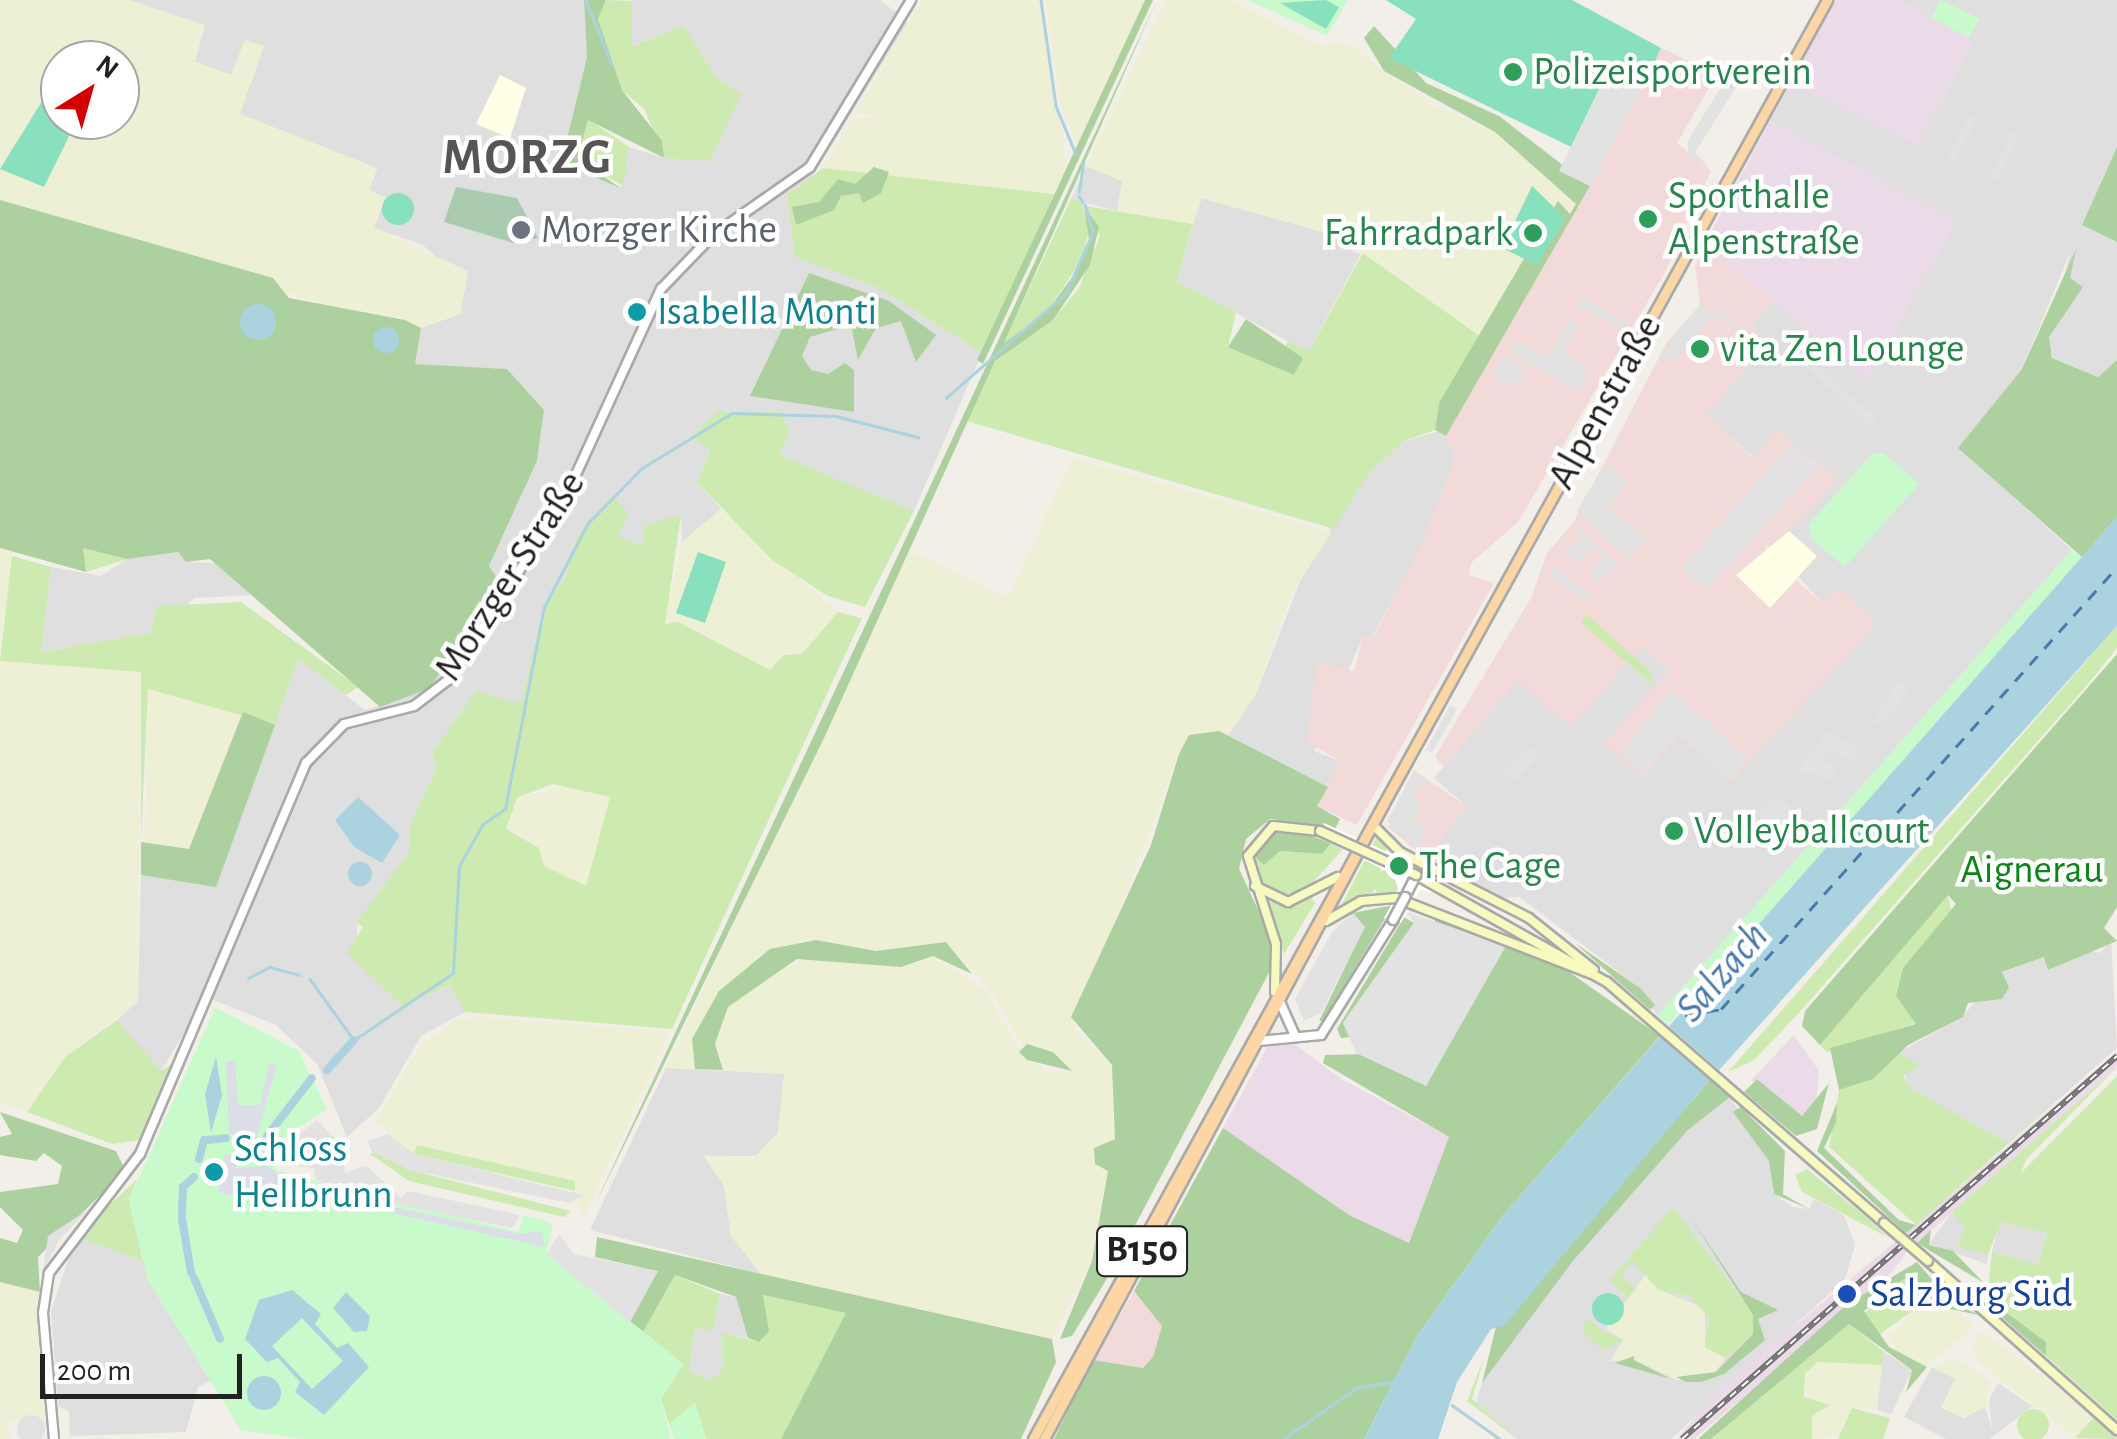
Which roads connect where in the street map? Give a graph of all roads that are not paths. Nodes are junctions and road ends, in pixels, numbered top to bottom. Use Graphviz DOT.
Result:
graph roads {
  1 [pos="911,0"];
  2 [pos="1827,0"];
  3 [pos="1382,804"];
  4 [pos="1375,828"];
  5 [pos="1416,875"];
  6 [pos="1338,877"];
  7 [pos="1252,883"];
  8 [pos="1326,921"];
  9 [pos="1600,977"];
  10 [pos="1277,997"];
  11 [pos="1294,1034"];
  12 [pos="1259,1041"];
  13 [pos="2117,1430"];
  14 [pos="54,1439"];
  15 [pos="1033,1439"];
  16 [pos="1044,1439"];
  1 -- 14 [label="street, Morzger Straße"];
  2 -- 3 [label="main road, Alpenstraße / B150"];
  3 -- 4 [label="main road, Alpenstraße / B150"];
  3 -- 6 [label="main road, Alpenstraße / B150"];
  4 -- 8 [label="main road, Alpenstraße / B150"];
  4 -- 9 [label="main road"];
  5 -- 7 [label="main road, bridge"];
  5 -- 9 [label="main road"];
  5 -- 11 [label="street, bridge"];
  6 -- 7 [label="main road"];
  6 -- 10 [label="main road, Alpenstraße / B150"];
  7 -- 10 [label="main road"];
  8 -- 9 [label="main road"];
  8 -- 10 [label="main road, Alpenstraße / B150"];
  9 -- 13 [label="main road, bridge"];
  10 -- 11 [label="street"];
  10 -- 12 [label="main road, Alpenstraße / B150"];
  10 -- 15 [label="main road, Alpenstraße / B150"];
  11 -- 12 [label="street"];
  12 -- 16 [label="main road, Alpenstraße / B150"];
}
